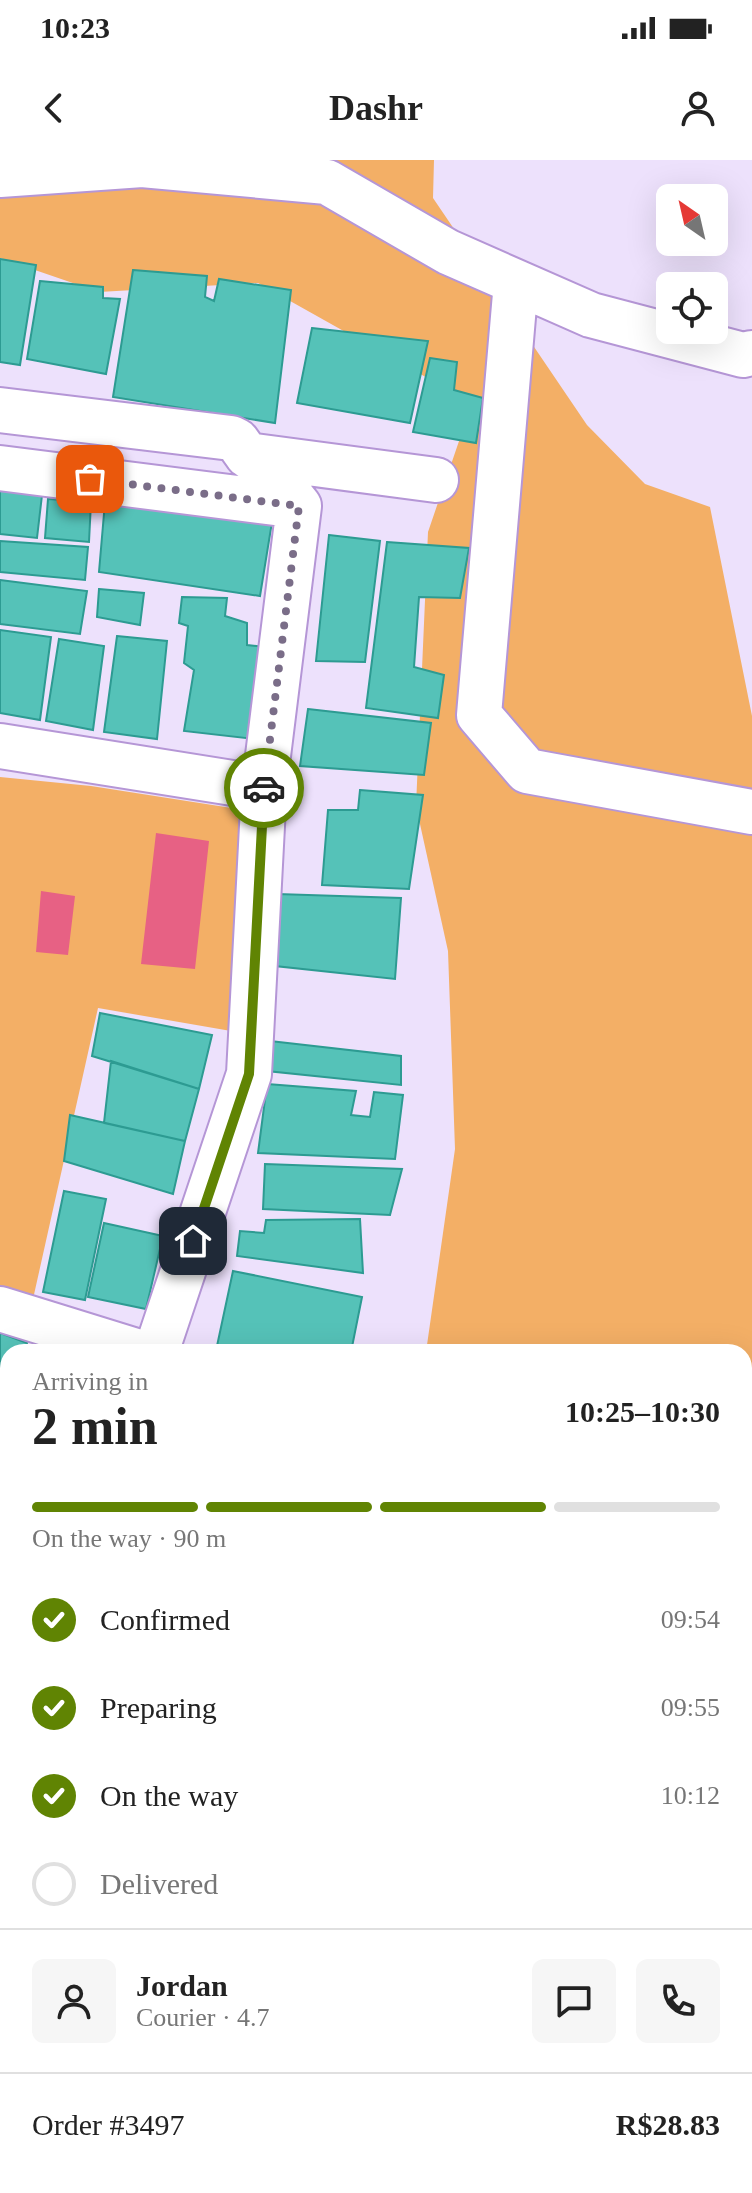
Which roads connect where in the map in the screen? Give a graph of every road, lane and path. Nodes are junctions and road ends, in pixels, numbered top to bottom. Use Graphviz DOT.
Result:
graph roads {
  1 [pos="0,175"];
  2 [pos="516,282"];
  3 [pos="752,353"];
  4 [pos="0,410"];
  5 [pos="239,447"];
  6 [pos="0,468"];
  7 [pos="436,480"];
  8 [pos="299,506"];
  9 [pos="0,746"];
  10 [pos="264,788"];
  11 [pos="752,812"];
  12 [pos="0,1309"];
  13 [pos="113,1344"];
  14 [pos="159,1344"];
  1 -- 2 [label="street"];
  2 -- 3 [label="street"];
  2 -- 11 [label="street"];
  4 -- 5 [label="street"];
  5 -- 7 [label="street"];
  5 -- 8 [label="street"];
  6 -- 8 [label="street"];
  8 -- 10 [label="street"];
  9 -- 10 [label="street"];
  10 -- 14 [label="street"];
  12 -- 13 [label="street"];
}
